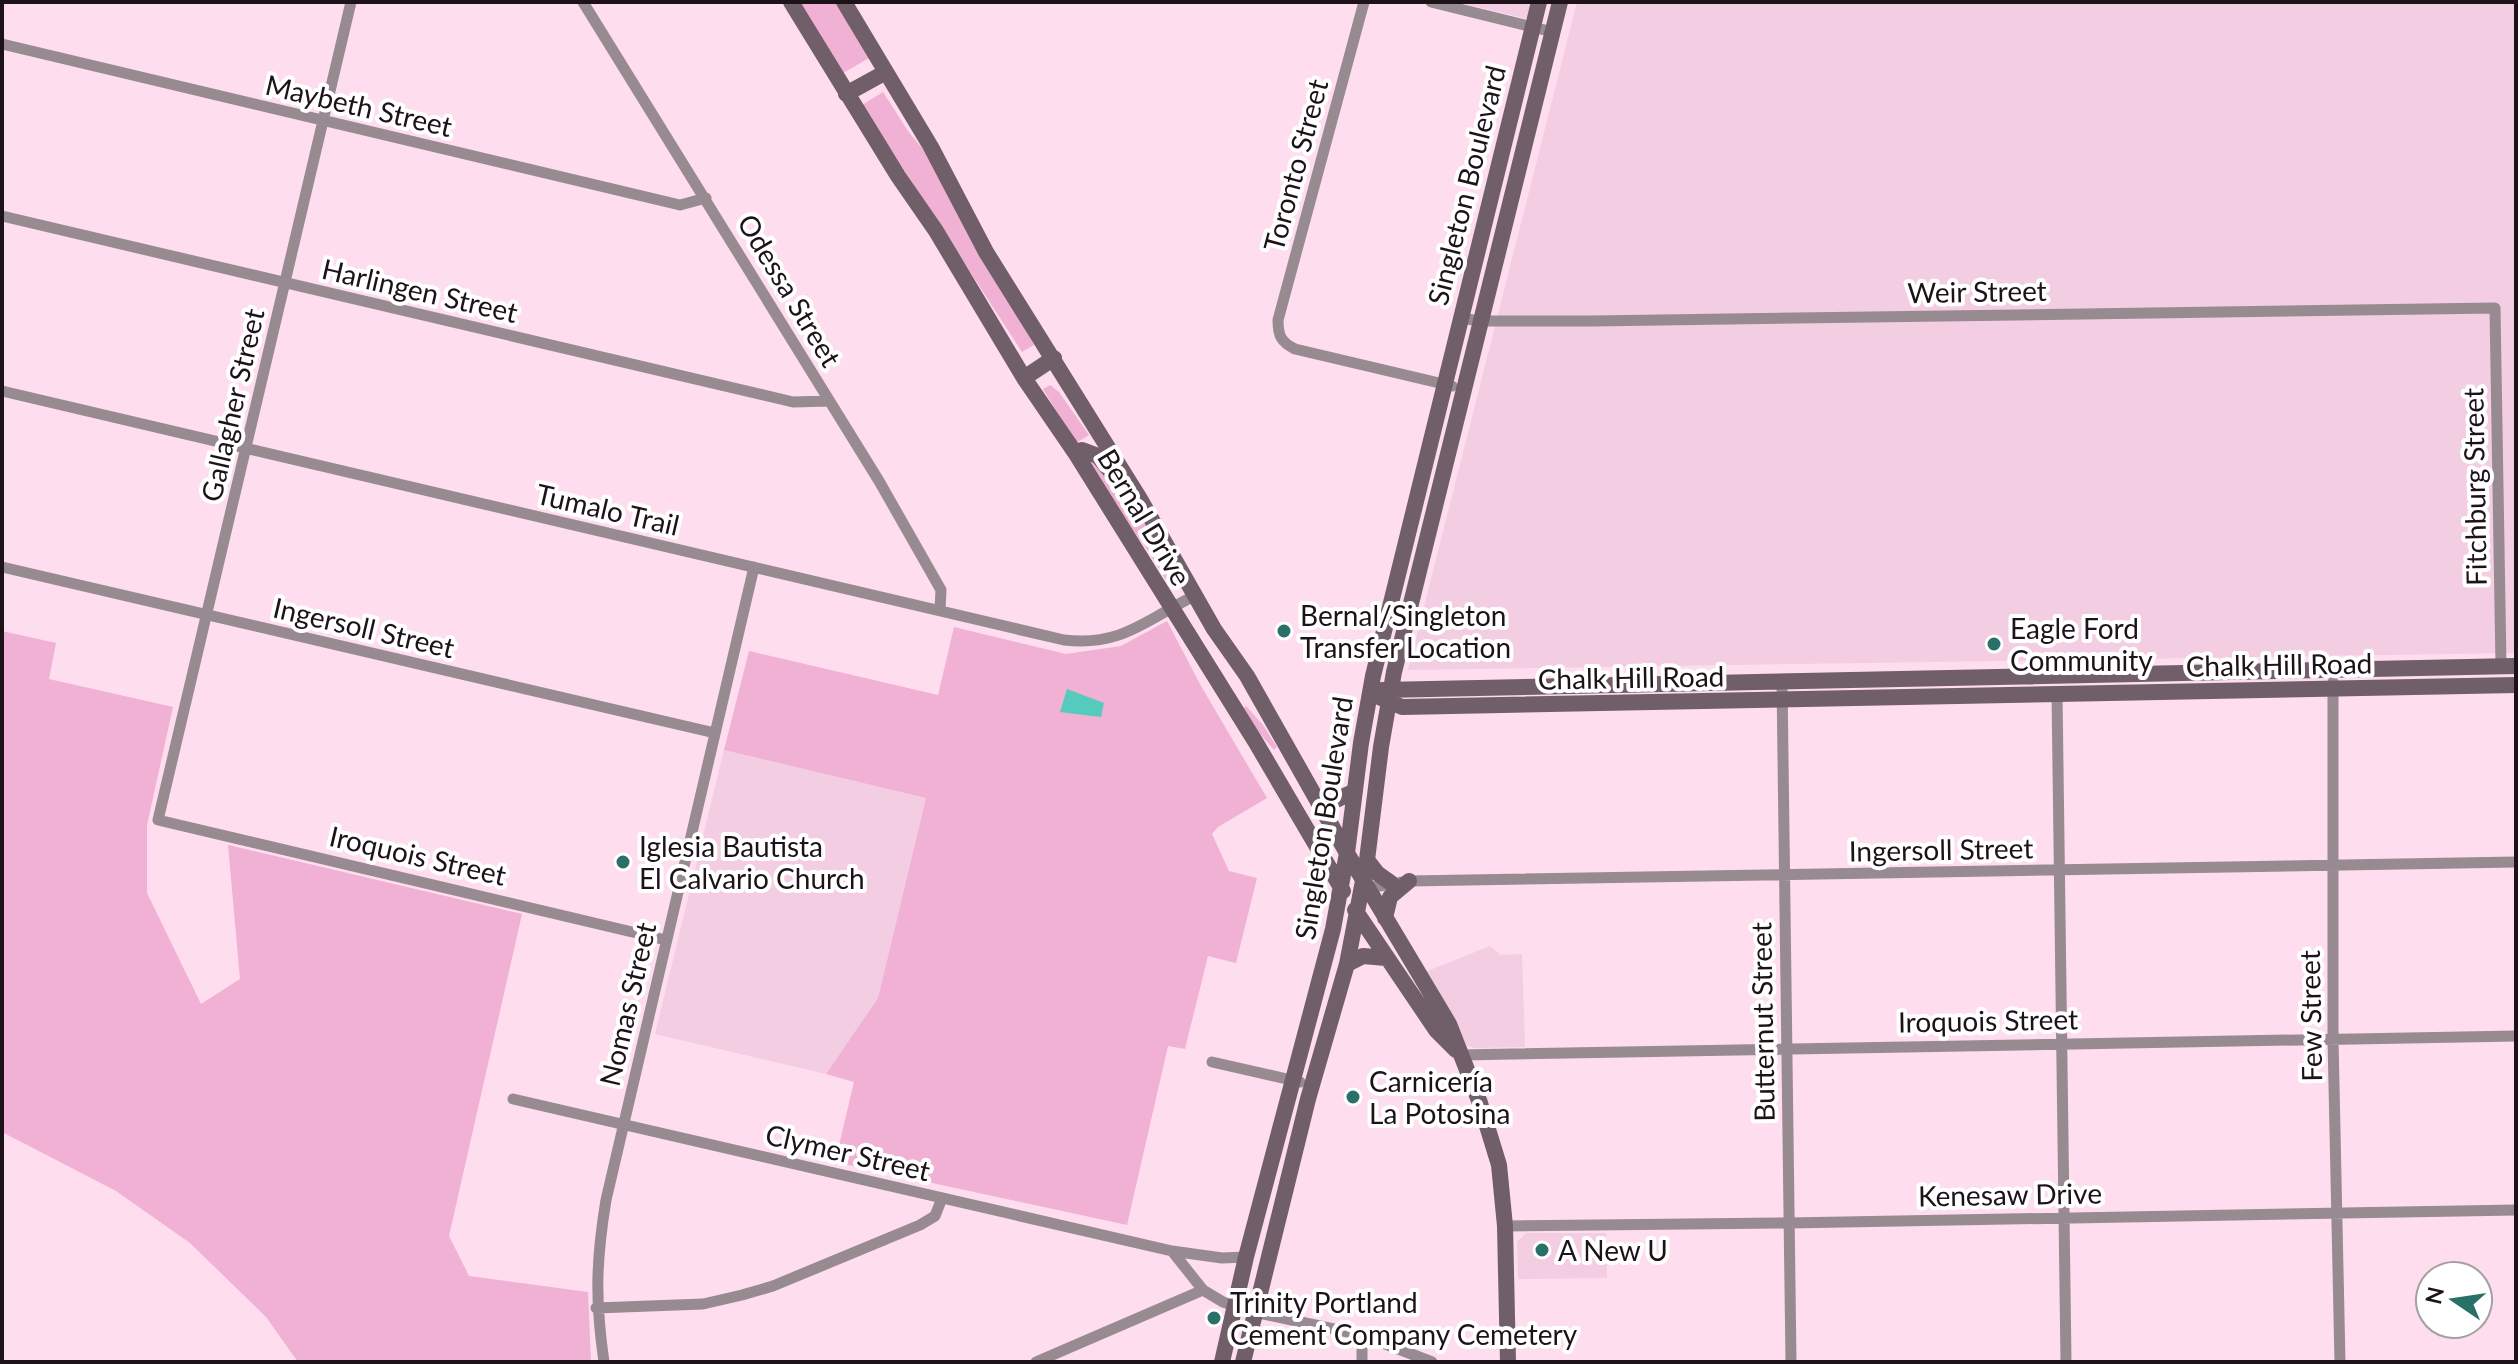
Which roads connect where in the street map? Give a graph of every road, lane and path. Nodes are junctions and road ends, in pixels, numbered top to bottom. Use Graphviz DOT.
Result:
graph roads {
  1 [pos="351,2"];
  2 [pos="583,2"];
  3 [pos="791,2"];
  4 [pos="844,2"];
  5 [pos="1364,2"];
  6 [pos="1431,2"];
  7 [pos="1539,2"];
  8 [pos="1560,2"];
  9 [pos="1533,27"];
  10 [pos="1553,32"];
  11 [pos="2,44"];
  12 [pos="886,72"];
  13 [pos="846,94"];
  14 [pos="322,122"];
  15 [pos="706,198"];
  16 [pos="2,216"];
  17 [pos="285,283"];
  18 [pos="2495,308"];
  19 [pos="1459,318"];
  20 [pos="1481,321"];
  21 [pos="1054,358"];
  22 [pos="1024,378"];
  23 [pos="1443,384"];
  24 [pos="1464,389"];
  25 [pos="2,391"];
  26 [pos="829,401"];
  27 [pos="247,449"];
  28 [pos="1076,454"];
  29 [pos="1140,499"];
  30 [pos="2,567"];
  31 [pos="754,567"];
  32 [pos="1196,595"];
  33 [pos="1170,608"];
  34 [pos="940,609"];
  35 [pos="207,615"];
  36 [pos="2508,666"];
  37 [pos="2333,669"];
  38 [pos="2206,672"];
  39 [pos="2004,676"];
  40 [pos="1966,677"];
  41 [pos="1782,682"];
  42 [pos="2516,685"];
  43 [pos="2333,689"];
  44 [pos="1370,690"];
  45 [pos="2206,691"];
  46 [pos="2057,693"];
  47 [pos="2004,694"];
  48 [pos="1966,695"];
  49 [pos="1390,696"];
  50 [pos="1782,700"];
  51 [pos="715,733"];
  52 [pos="1355,791"];
  53 [pos="1318,801"];
  54 [pos="158,820"];
  55 [pos="1347,853"];
  56 [pos="1367,860"];
  57 [pos="2516,862"];
  58 [pos="2333,864"];
  59 [pos="2058,870"];
  60 [pos="1784,876"];
  61 [pos="1409,881"];
  62 [pos="1391,883"];
  63 [pos="1366,884"];
  64 [pos="1341,888"];
  65 [pos="1357,913"];
  66 [pos="1385,918"];
  67 [pos="666,940"];
  68 [pos="1386,958"];
  69 [pos="1347,964"];
  70 [pos="2516,1036"];
  71 [pos="2333,1039"];
  72 [pos="2060,1043"];
  73 [pos="1787,1047"];
  74 [pos="1461,1055"];
  75 [pos="1212,1062"];
  76 [pos="1292,1080"];
  77 [pos="1312,1085"];
  78 [pos="513,1099"];
  79 [pos="624,1125"];
  80 [pos="942,1198"];
  81 [pos="2516,1210"];
  82 [pos="2337,1214"];
  83 [pos="2063,1216"];
  84 [pos="1789,1223"];
  85 [pos="1505,1226"];
  86 [pos="1172,1251"];
  87 [pos="1246,1257"];
  88 [pos="1203,1290"];
  89 [pos="1235,1306"];
  90 [pos="596,1308"];
  91 [pos="1254,1312"];
  92 [pos="1362,1335"];
  93 [pos="604,1362"];
  94 [pos="1036,1362"];
  95 [pos="1222,1362"];
  96 [pos="1243,1362"];
  97 [pos="1362,1362"];
  98 [pos="1432,1362"];
  99 [pos="1508,1362"];
  100 [pos="1791,1362"];
  101 [pos="2066,1362"];
  102 [pos="2340,1362"];
  1 -- 14 [label="street, Gallagher Street"];
  2 -- 15 [label="street, Odessa Street"];
  3 -- 13 [label="street, Bernal Drive"];
  4 -- 12 [label="street, Bernal Drive"];
  5 -- 23 [label="street, Toronto Street"];
  6 -- 9 [label="street"];
  7 -- 9 [label="street, Singleton Boulevard"];
  8 -- 10 [label="street, Singleton Boulevard"];
  9 -- 10 [label="street"];
  9 -- 19 [label="street, Singleton Boulevard"];
  10 -- 20 [label="street, Singleton Boulevard"];
  11 -- 14 [label="street, Maybeth Street"];
  12 -- 13 [label="street"];
  12 -- 21 [label="street, Bernal Drive"];
  13 -- 22 [label="street, Bernal Drive"];
  14 -- 15 [label="street, Maybeth Street"];
  14 -- 17 [label="street, Gallagher Street"];
  15 -- 26 [label="street, Odessa Street"];
  16 -- 17 [label="street, Harlingen Street"];
  17 -- 26 [label="street, Harlingen Street"];
  17 -- 27 [label="street, Gallagher Street"];
  18 -- 20 [label="street, Weir Street"];
  18 -- 36 [label="street, Fitchburg Street"];
  19 -- 20 [label="street, Weir Street"];
  19 -- 23 [label="street, Singleton Boulevard"];
  20 -- 24 [label="street, Singleton Boulevard"];
  21 -- 22 [label="street"];
  21 -- 29 [label="street, Bernal Drive"];
  22 -- 28 [label="street, Bernal Drive"];
  23 -- 24 [label="street"];
  23 -- 44 [label="street, Singleton Boulevard"];
  24 -- 49 [label="street, Singleton Boulevard"];
  25 -- 27 [label="street, Tumalo Trail"];
  26 -- 34 [label="street, Odessa Street"];
  27 -- 31 [label="street, Tumalo Trail"];
  27 -- 35 [label="street, Gallagher Street"];
  28 -- 29 [label="street"];
  28 -- 33 [label="street, Bernal Drive"];
  29 -- 32 [label="street, Bernal Drive"];
  30 -- 35 [label="street, Ingersoll Street"];
  31 -- 34 [label="street, Tumalo Trail"];
  31 -- 51 [label="street, Nomas Street"];
  32 -- 33 [label="street, Tumalo Trail"];
  32 -- 53 [label="street, Bernal Drive"];
  33 -- 34 [label="street, Tumalo Trail"];
  33 -- 64 [label="street, Bernal Drive"];
  35 -- 51 [label="street, Ingersoll Street"];
  35 -- 54 [label="street, Gallagher Street"];
  36 -- 37 [label="street, Chalk Hill Road"];
  37 -- 38 [label="street, Chalk Hill Road"];
  37 -- 43 [label="street, Few Street"];
  38 -- 39 [label="street, Chalk Hill Road"];
  38 -- 45 [label="street"];
  39 -- 40 [label="street, Chalk Hill Road"];
  39 -- 47 [label="street"];
  40 -- 41 [label="street, Chalk Hill Road"];
  40 -- 48 [label="street"];
  41 -- 49 [label="street, Chalk Hill Road"];
  41 -- 50 [label="street, Butternut Street"];
  42 -- 43 [label="street, Chalk Hill Road"];
  43 -- 45 [label="street, Chalk Hill Road"];
  43 -- 58 [label="street, Few Street"];
  44 -- 49 [label="street, Chalk Hill Road"];
  44 -- 52 [label="street, Singleton Boulevard"];
  45 -- 46 [label="street, Chalk Hill Road"];
  46 -- 47 [label="street, Chalk Hill Road"];
  46 -- 59 [label="street"];
  47 -- 48 [label="street, Chalk Hill Road"];
  48 -- 50 [label="street, Chalk Hill Road"];
  49 -- 50 [label="street, Chalk Hill Road"];
  49 -- 56 [label="street, Singleton Boulevard"];
  50 -- 60 [label="street, Butternut Street"];
  51 -- 67 [label="street, Nomas Street"];
  52 -- 53 [label="street"];
  52 -- 55 [label="street, Singleton Boulevard"];
  53 -- 55 [label="street, Bernal Drive"];
  54 -- 67 [label="street, Iroquois Street"];
  55 -- 63 [label="street, Bernal Drive"];
  55 -- 64 [label="street, Singleton Boulevard"];
  56 -- 62 [label="street"];
  56 -- 63 [label="street, Singleton Boulevard"];
  57 -- 58 [label="street, Ingersoll Street"];
  58 -- 59 [label="street, Ingersoll Street"];
  58 -- 71 [label="street, Few Street"];
  59 -- 60 [label="street, Ingersoll Street"];
  59 -- 72 [label="street"];
  60 -- 61 [label="street, Ingersoll Street"];
  60 -- 73 [label="street, Butternut Street"];
  61 -- 62 [label="street, Ingersoll Street"];
  61 -- 66 [label="street"];
  62 -- 63 [label="street, Ingersoll Street"];
  63 -- 65 [label="street, Singleton Boulevard"];
  63 -- 66 [label="street, Bernal Drive"];
  64 -- 65 [label="street, Bernal Drive"];
  64 -- 76 [label="street, Singleton Boulevard"];
  65 -- 68 [label="street, Bernal Drive"];
  65 -- 69 [label="street, Singleton Boulevard"];
  66 -- 74 [label="street, Bernal Drive"];
  67 -- 79 [label="street, Nomas Street"];
  68 -- 69 [label="street"];
  68 -- 74 [label="street, Bernal Drive"];
  69 -- 77 [label="street, Singleton Boulevard"];
  70 -- 71 [label="street, Iroquois Street"];
  71 -- 72 [label="street, Iroquois Street"];
  71 -- 82 [label="street, Few Street"];
  72 -- 73 [label="street, Iroquois Street"];
  72 -- 83 [label="street"];
  73 -- 74 [label="street, Iroquois Street"];
  73 -- 84 [label="street, Butternut Street"];
  74 -- 85 [label="street, Bernal Drive"];
  75 -- 76 [label="street"];
  76 -- 77 [label="street"];
  76 -- 87 [label="street, Singleton Boulevard"];
  77 -- 91 [label="street, Singleton Boulevard"];
  78 -- 79 [label="street, Clymer Street"];
  79 -- 80 [label="street, Clymer Street"];
  79 -- 90 [label="street, Nomas Street"];
  80 -- 86 [label="street, Clymer Street"];
  80 -- 90 [label="street"];
  81 -- 82 [label="street, Kenesaw Drive"];
  82 -- 83 [label="street, Kenesaw Drive"];
  82 -- 102 [label="street, Few Street"];
  83 -- 84 [label="street, Kenesaw Drive"];
  83 -- 101 [label="street"];
  84 -- 85 [label="street, Kenesaw Drive"];
  84 -- 100 [label="street, Butternut Street"];
  85 -- 99 [label="street, Bernal Drive"];
  86 -- 87 [label="street, Clymer Street"];
  86 -- 88 [label="street"];
  87 -- 89 [label="street, Singleton Boulevard"];
  88 -- 89 [label="street"];
  88 -- 94 [label="street"];
  89 -- 91 [label="street"];
  89 -- 95 [label="street, Singleton Boulevard"];
  90 -- 93 [label="street, Nomas Street"];
  91 -- 92 [label="street"];
  91 -- 96 [label="street, Singleton Boulevard"];
  92 -- 97 [label="street"];
  92 -- 98 [label="street"];
}
